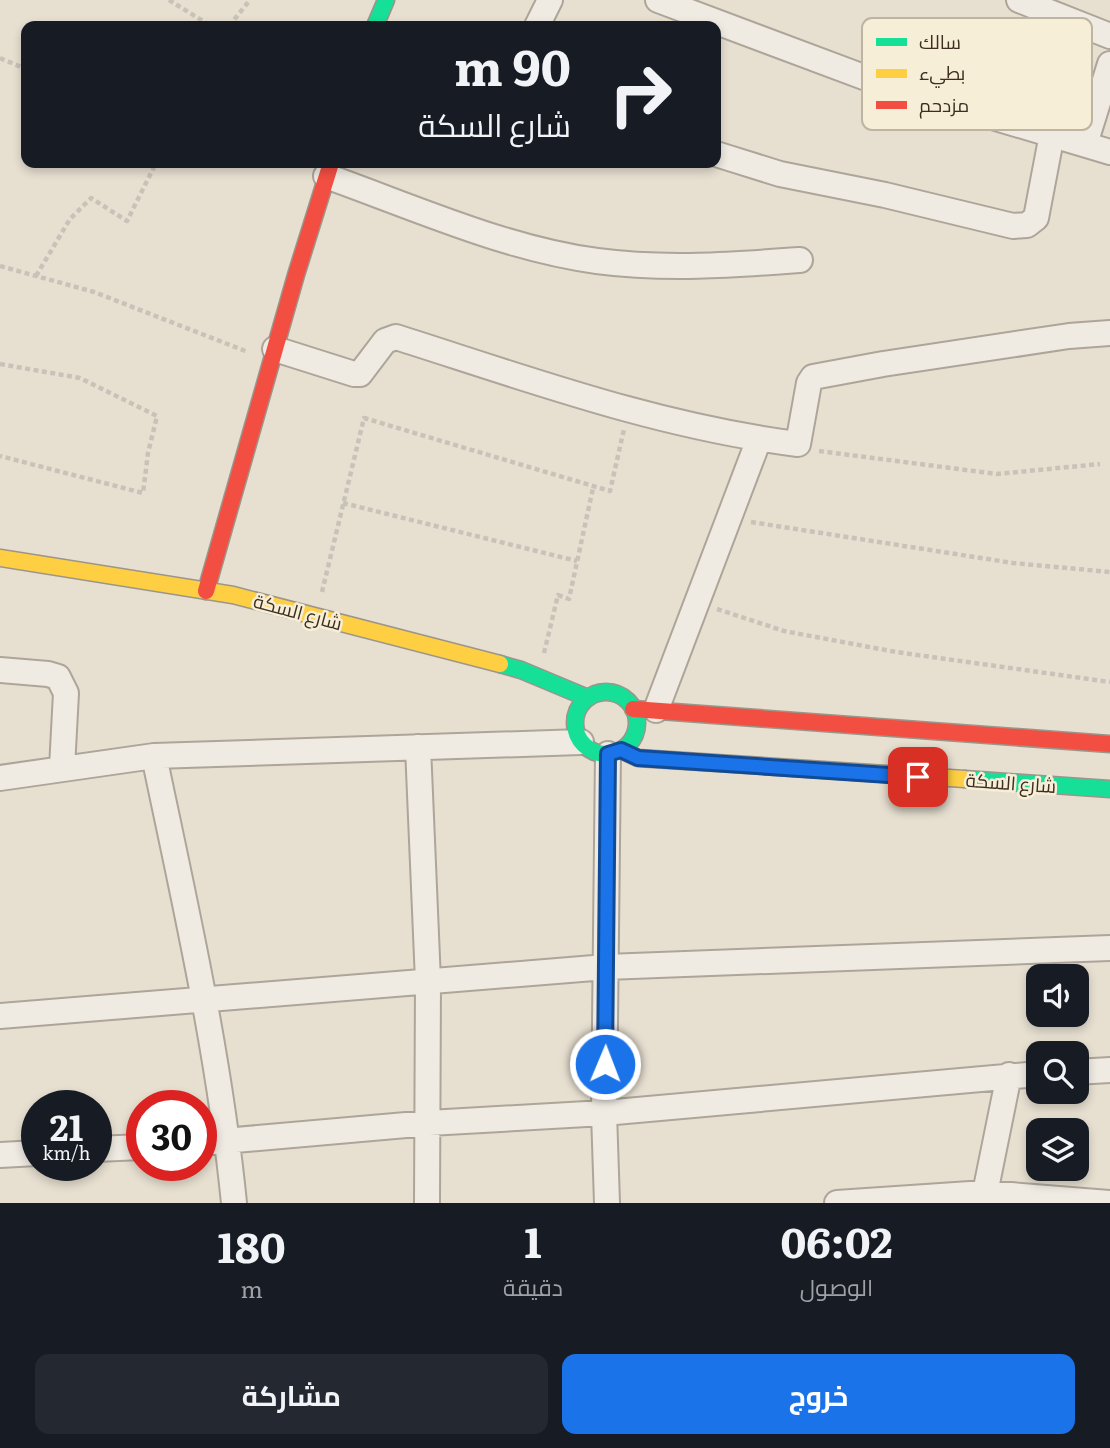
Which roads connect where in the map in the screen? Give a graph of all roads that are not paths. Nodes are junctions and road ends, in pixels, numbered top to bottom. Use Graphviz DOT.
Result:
graph roads {
  1 [pos="386,0"];
  2 [pos="550,0"];
  3 [pos="658,0"];
  4 [pos="1034,3"];
  5 [pos="1069,18"];
  6 [pos="377,21"];
  7 [pos="540,21"];
  8 [pos="714,21"];
  9 [pos="721,24"];
  10 [pos="1092,28"];
  11 [pos="1110,36"];
  12 [pos="1110,64"];
  13 [pos="862,76"];
  14 [pos="1092,124"];
  15 [pos="1038,130"];
  16 [pos="1090,130"];
  17 [pos="1052,134"];
  18 [pos="1086,144"];
  19 [pos="1110,152"];
  20 [pos="721,156"];
  21 [pos="329,170"];
  22 [pos="800,260"];
  23 [pos="1110,334"];
  24 [pos="273,354"];
  25 [pos="759,439"];
  26 [pos="0,558"];
  27 [pos="206,590"];
  28 [pos="0,670"];
  29 [pos="588,698"];
  30 [pos="645,709"];
  31 [pos="581,742"];
  32 [pos="1110,744"];
  33 [pos="418,747"];
  34 [pos="614,752"];
  35 [pos="154,756"];
  36 [pos="62,768"];
  37 [pos="0,778"];
  38 [pos="1110,789"];
  39 [pos="1110,948"];
  40 [pos="606,967"];
  41 [pos="428,981"];
  42 [pos="205,1000"];
  43 [pos="0,1016"];
  44 [pos="1110,1070"];
  45 [pos="1089,1071"];
  46 [pos="1026,1074"];
  47 [pos="1009,1075"];
  48 [pos="604,1113"];
  49 [pos="429,1123"];
  50 [pos="217,1142"];
  51 [pos="228,1142"];
  52 [pos="21,1154"];
  53 [pos="0,1155"];
  54 [pos="984,1198"];
  55 [pos="234,1203"];
  56 [pos="427,1203"];
  57 [pos="607,1203"];
  58 [pos="840,1203"];
  59 [pos="1109,1203"];
  1 -- 6 [label="street"];
  2 -- 7 [label="street"];
  3 -- 8 [label="street"];
  4 -- 5 [label="street"];
  9 -- 13 [label="street"];
  10 -- 11 [label="street"];
  12 -- 14 [label="street"];
  15 -- 17 [label="street"];
  16 -- 18 [label="street"];
  17 -- 18 [label="street"];
  17 -- 20 [label="street"];
  18 -- 19 [label="street"];
  21 -- 22 [label="street"];
  21 -- 24 [label="street"];
  23 -- 25 [label="street"];
  24 -- 25 [label="street"];
  24 -- 27 [label="street"];
  25 -- 30 [label="street"];
  26 -- 27 [label="street, شارع السكة"];
  27 -- 29 [label="street, شارع السكة"];
  28 -- 36 [label="street"];
  29 -- 30 [label="street"];
  29 -- 31 [label="street"];
  30 -- 32 [label="street"];
  30 -- 34 [label="street"];
  31 -- 33 [label="street"];
  31 -- 34 [label="street"];
  33 -- 35 [label="street"];
  33 -- 41 [label="street"];
  34 -- 38 [label="street, شارع السكة"];
  34 -- 40 [label="street"];
  35 -- 36 [label="street"];
  35 -- 42 [label="street"];
  36 -- 37 [label="street"];
  39 -- 40 [label="street"];
  40 -- 41 [label="street"];
  40 -- 48 [label="street"];
  41 -- 42 [label="street"];
  41 -- 49 [label="street"];
  42 -- 43 [label="street"];
  42 -- 51 [label="street"];
  44 -- 45 [label="street"];
  46 -- 47 [label="street"];
  47 -- 48 [label="street"];
  47 -- 54 [label="street"];
  48 -- 49 [label="street"];
  48 -- 57 [label="street"];
  49 -- 51 [label="street"];
  49 -- 56 [label="street"];
  50 -- 51 [label="street"];
  51 -- 55 [label="street"];
  52 -- 53 [label="street"];
  54 -- 58 [label="street"];
  54 -- 59 [label="street"];
}
